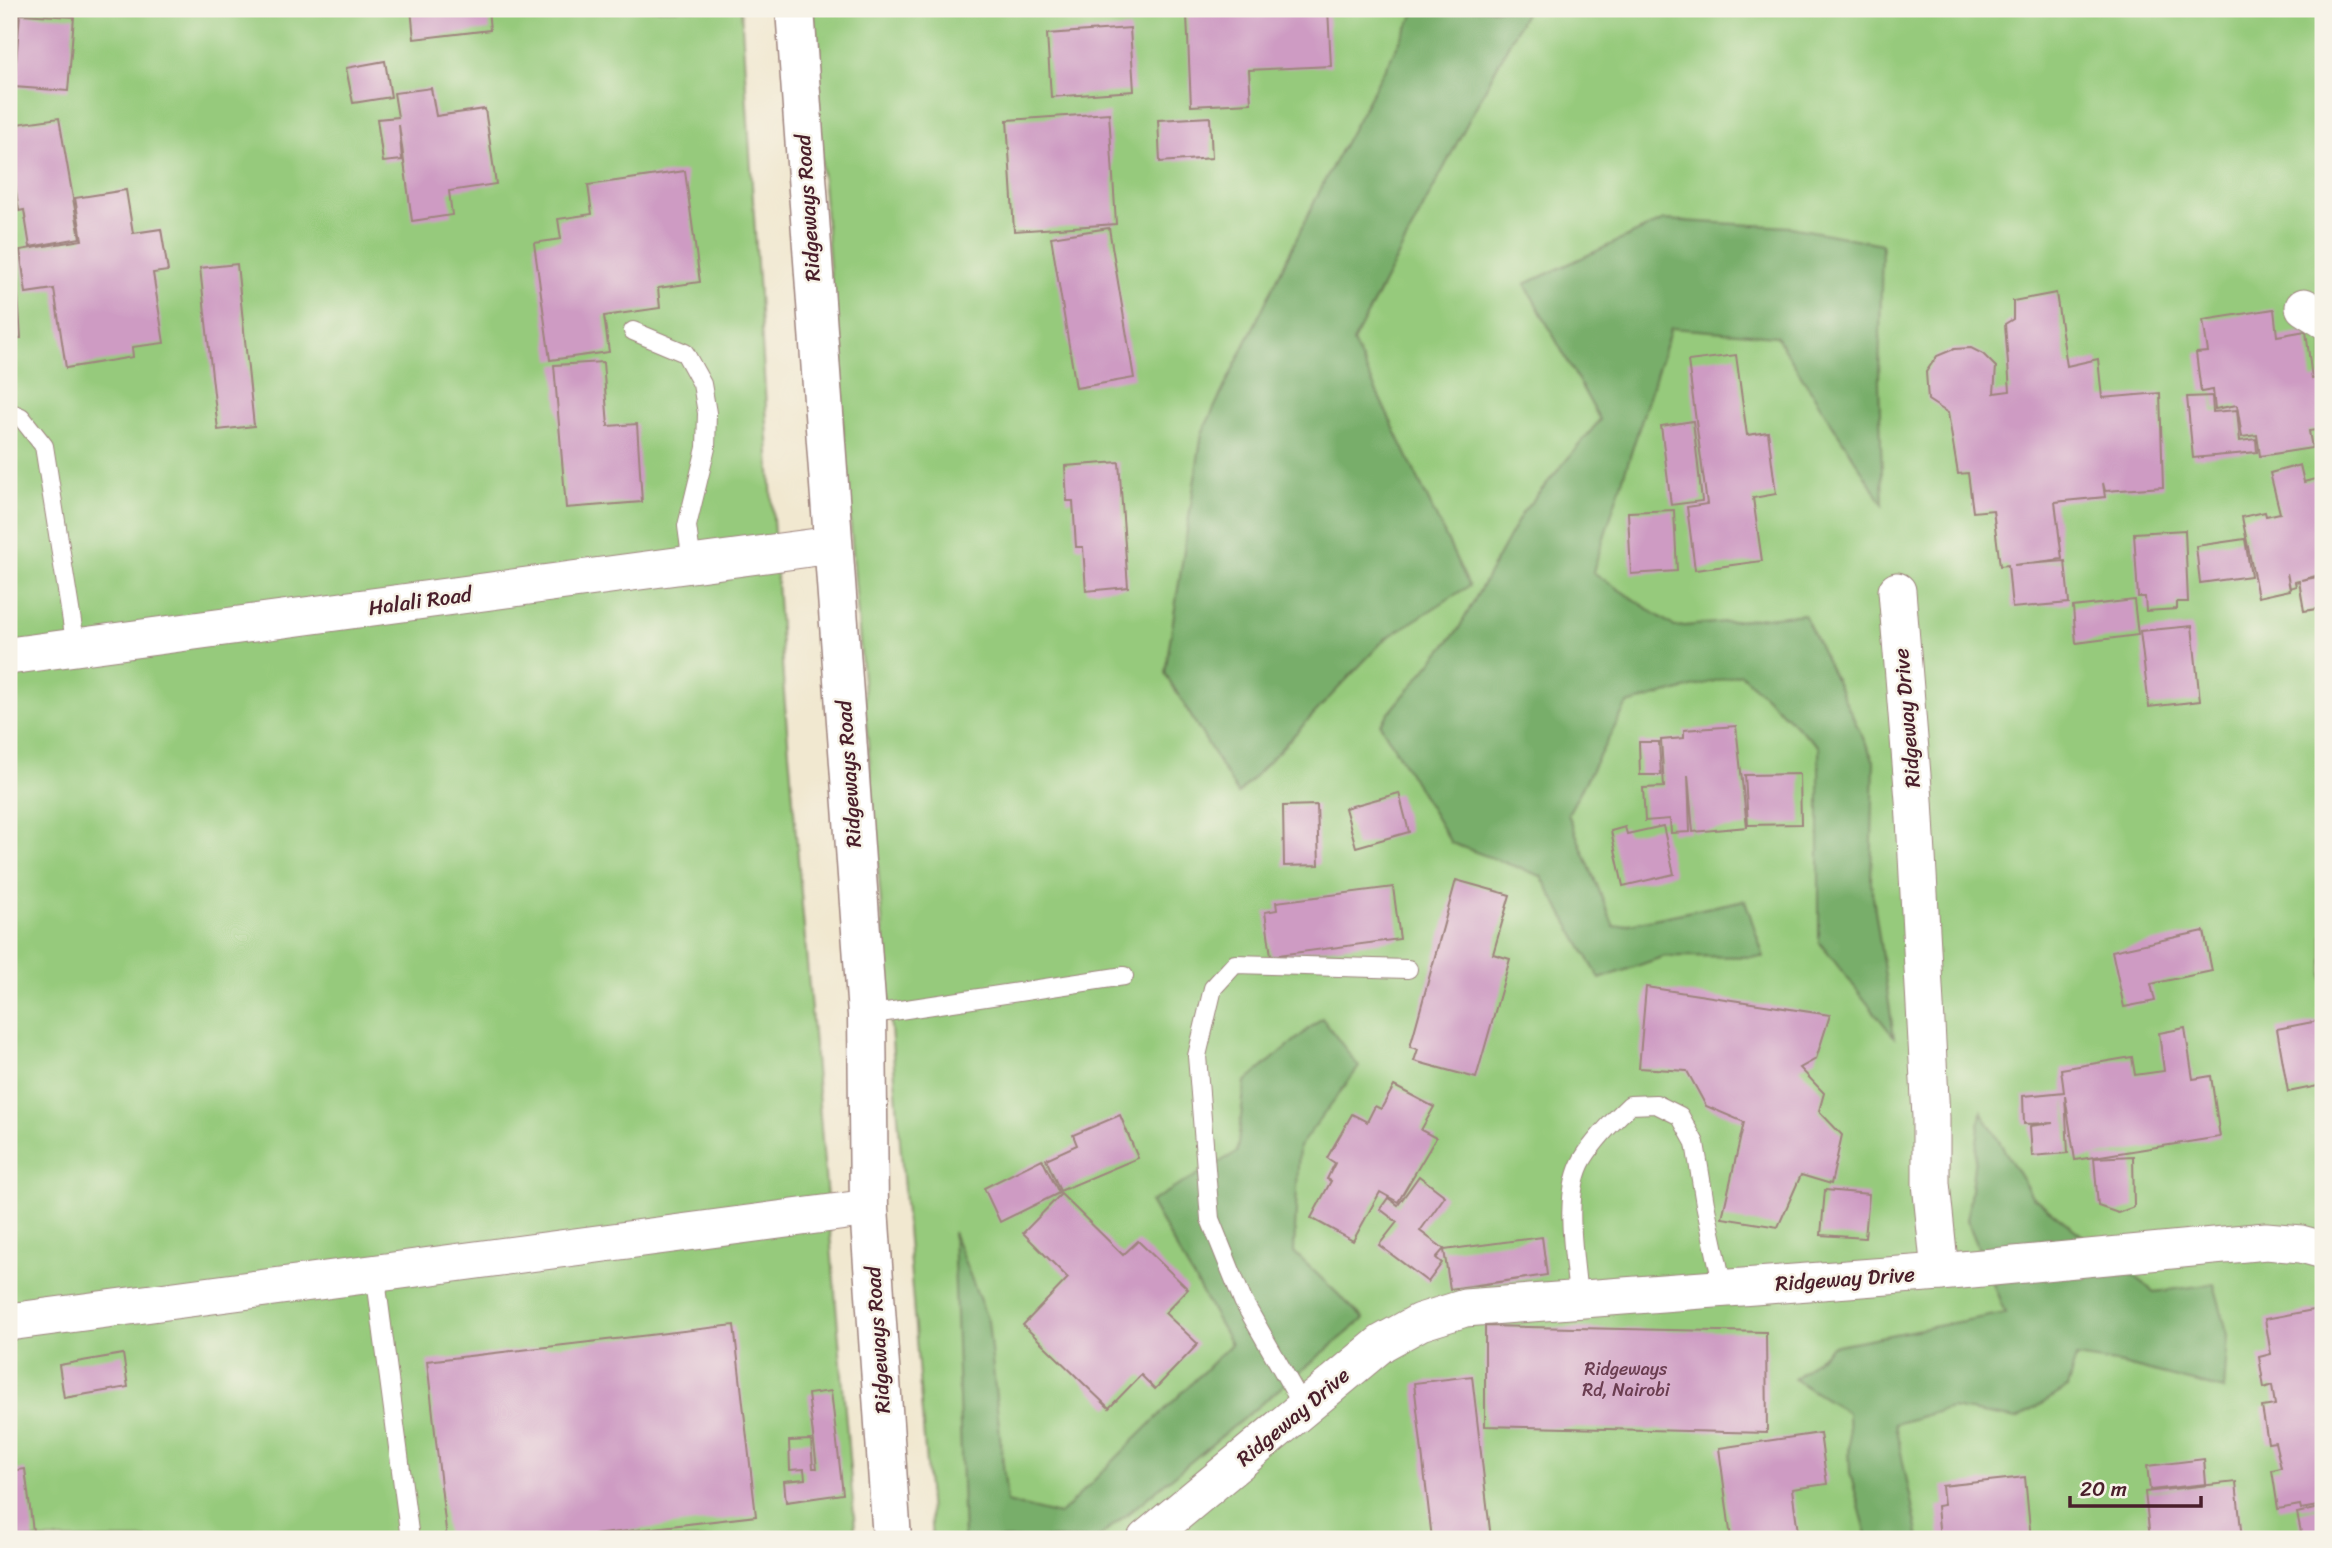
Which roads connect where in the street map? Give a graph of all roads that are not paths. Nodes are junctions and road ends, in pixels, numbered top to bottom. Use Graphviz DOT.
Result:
graph roads {
  1 [pos="788,11"];
  2 [pos="633,331"];
  3 [pos="9,412"];
  4 [pos="832,545"];
  5 [pos="692,564"];
  6 [pos="1897,590"];
  7 [pos="76,647"];
  8 [pos="9,656"];
  9 [pos="1408,969"];
  10 [pos="1125,976"];
  11 [pos="867,1015"];
  12 [pos="869,1208"];
  13 [pos="2323,1250"];
  14 [pos="374,1272"];
  15 [pos="1940,1272"];
  16 [pos="1723,1288"];
  17 [pos="1578,1298"];
  18 [pos="9,1322"];
  19 [pos="1304,1408"];
  20 [pos="410,1539"];
  21 [pos="892,1539"];
  22 [pos="1146,1539"];
  1 -- 4 [label="street, Ridgeways Road"];
  2 -- 5 [label="lane"];
  3 -- 7 [label="lane"];
  4 -- 5 [label="street, Halali Road"];
  4 -- 11 [label="street, Ridgeways Road"];
  5 -- 7 [label="street, Halali Road"];
  6 -- 15 [label="street, Ridgeway Drive"];
  7 -- 8 [label="street, Halali Road"];
  9 -- 19 [label="lane"];
  10 -- 11 [label="lane"];
  11 -- 12 [label="street, Ridgeways Road"];
  12 -- 14 [label="street"];
  12 -- 21 [label="street, Ridgeways Road"];
  13 -- 15 [label="street"];
  14 -- 18 [label="street"];
  14 -- 20 [label="lane"];
  15 -- 16 [label="street, Ridgeway Drive"];
  16 -- 17 [label="street, Ridgeway Drive"];
  16 -- 17 [label="lane"];
  17 -- 19 [label="street, Ridgeway Drive"];
  19 -- 22 [label="street, Ridgeway Drive"];
}
